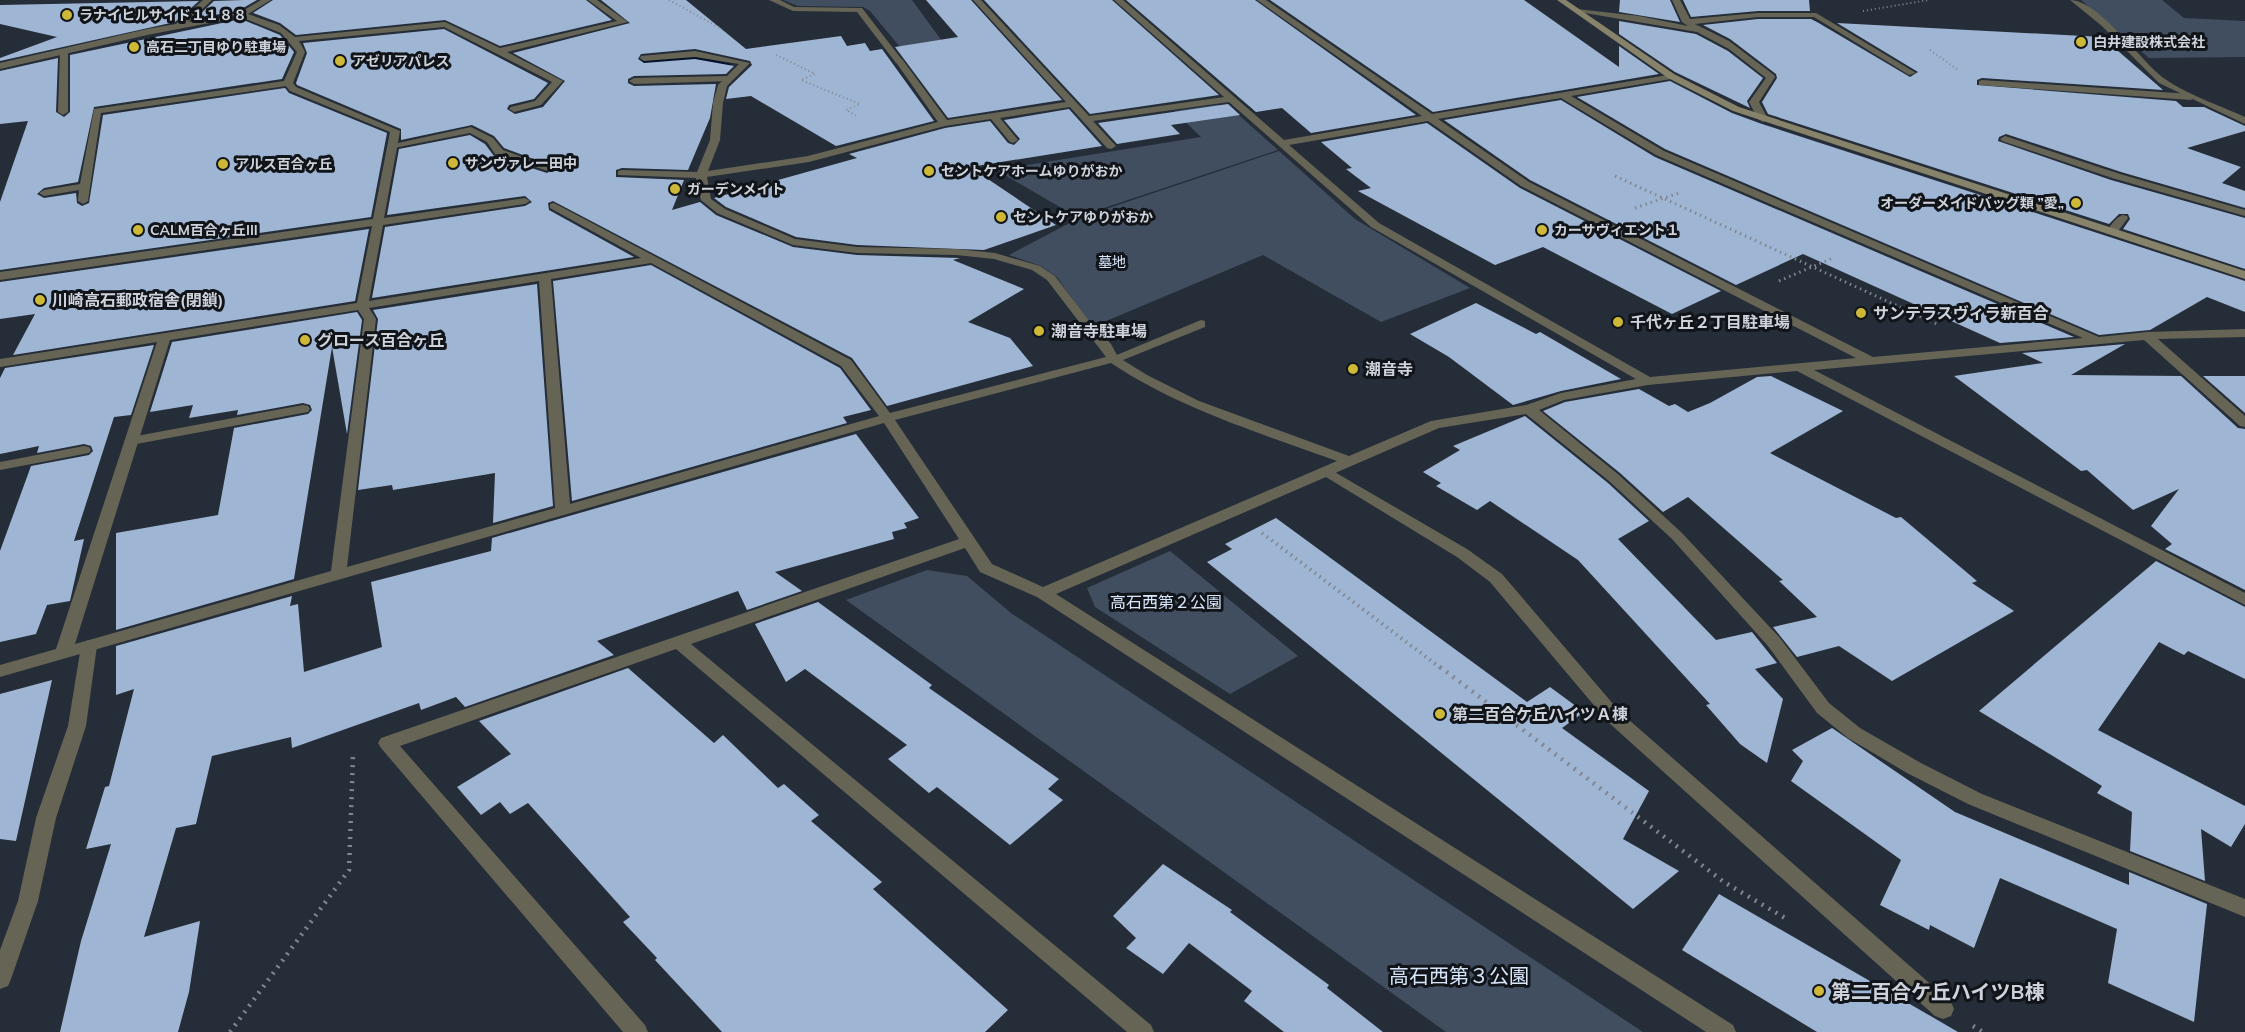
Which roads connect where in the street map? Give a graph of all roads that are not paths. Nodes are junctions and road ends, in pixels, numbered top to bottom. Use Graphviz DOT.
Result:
graph roads {
  1 [pos="208,0"];
  2 [pos="267,0"];
  3 [pos="592,0"];
  4 [pos="772,0"];
  5 [pos="977,0"];
  6 [pos="1118,0"];
  7 [pos="1261,0"];
  8 [pos="1561,0"];
  9 [pos="1676,0"];
  10 [pos="2074,0"];
  11 [pos="1577,11"];
  12 [pos="241,15"];
  13 [pos="1686,21"];
  14 [pos="179,26"];
  15 [pos="1698,31"];
  16 [pos="296,39"];
  17 [pos="499,51"];
  18 [pos="64,52"];
  19 [pos="644,58"];
  20 [pos="0,66"];
  21 [pos="1912,74"];
  22 [pos="1671,76"];
  23 [pos="728,79"];
  24 [pos="634,81"];
  25 [pos="288,83"];
  26 [pos="1982,83"];
  27 [pos="1563,95"];
  28 [pos="2191,97"];
  29 [pos="1233,99"];
  30 [pos="1074,104"];
  31 [pos="514,109"];
  32 [pos="63,112"];
  33 [pos="994,116"];
  34 [pos="1430,118"];
  35 [pos="1087,119"];
  36 [pos="1763,119"];
  37 [pos="2245,121"];
  38 [pos="944,123"];
  39 [pos="2005,139"];
  40 [pos="1013,140"];
  41 [pos="1283,143"];
  42 [pos="394,145"];
  43 [pos="1111,146"];
  44 [pos="548,168"];
  45 [pos="622,173"];
  46 [pos="701,175"];
  47 [pos="86,186"];
  48 [pos="44,193"];
  49 [pos="83,201"];
  50 [pos="525,201"];
  51 [pos="554,206"];
  52 [pos="2245,213"];
  53 [pos="2122,218"];
  54 [pos="379,222"];
  55 [pos="2112,232"];
  56 [pos="654,259"];
  57 [pos="2245,275"];
  58 [pos="0,276"];
  59 [pos="545,277"];
  60 [pos="362,306"];
  61 [pos="1202,324"];
  62 [pos="2245,333"];
  63 [pos="2147,336"];
  64 [pos="165,337"];
  65 [pos="2098,340"];
  66 [pos="1113,359"];
  67 [pos="1869,360"];
  68 [pos="0,363"];
  69 [pos="1797,366"];
  70 [pos="1647,381"];
  71 [pos="303,409"];
  72 [pos="1529,409"];
  73 [pos="886,418"];
  74 [pos="2245,423"];
  75 [pos="131,441"];
  76 [pos="84,450"];
  77 [pos="1349,461"];
  78 [pos="0,466"];
  79 [pos="1326,471"];
  80 [pos="563,511"];
  81 [pos="968,541"];
  82 [pos="338,575"];
  83 [pos="1043,593"];
  84 [pos="2245,600"];
  85 [pos="677,641"];
  86 [pos="89,646"];
  87 [pos="63,654"];
  88 [pos="0,671"];
  89 [pos="2245,908"];
  90 [pos="0,979"];
  91 [pos="1943,1009"];
  92 [pos="637,1032"];
  93 [pos="1143,1032"];
  94 [pos="1725,1032"];
  1 -- 14 [label="street"];
  2 -- 12 [label="street"];
  3 -- 17 [label="street"];
  4 -- 38 [label="street"];
  5 -- 30 [label="street"];
  6 -- 29 [label="street"];
  7 -- 34 [label="street"];
  8 -- 11 [label="street"];
  9 -- 13 [label="street"];
  10 -- 28 [label="street"];
  11 -- 15 [label="street"];
  11 -- 22 [label="street"];
  12 -- 14 [label="street"];
  12 -- 16 [label="street"];
  13 -- 15 [label="street"];
  13 -- 21 [label="street"];
  14 -- 18 [label="street"];
  15 -- 36 [label="street"];
  16 -- 17 [label="street"];
  16 -- 25 [label="street"];
  17 -- 31 [label="street"];
  18 -- 20 [label="street"];
  18 -- 32 [label="street"];
  19 -- 23 [label="street"];
  22 -- 27 [label="street"];
  22 -- 36 [label="street"];
  23 -- 24 [label="street"];
  23 -- 46 [label="street"];
  25 -- 42 [label="street"];
  25 -- 47 [label="street"];
  26 -- 28 [label="street"];
  27 -- 34 [label="street"];
  27 -- 65 [label="street"];
  28 -- 37 [label="street"];
  29 -- 35 [label="street"];
  29 -- 41 [label="street"];
  30 -- 33 [label="street"];
  30 -- 35 [label="street"];
  33 -- 38 [label="street"];
  33 -- 40 [label="street"];
  34 -- 41 [label="street"];
  34 -- 67 [label="street"];
  35 -- 43 [label="street"];
  36 -- 55 [label="street"];
  38 -- 46 [label="street"];
  39 -- 52 [label="street"];
  41 -- 70 [label="street"];
  42 -- 44 [label="street"];
  42 -- 54 [label="street"];
  45 -- 46 [label="street"];
  46 -- 66 [label="street"];
  47 -- 48 [label="street"];
  47 -- 49 [label="street"];
  50 -- 54 [label="street"];
  51 -- 56 [label="street"];
  53 -- 55 [label="street"];
  54 -- 58 [label="street"];
  54 -- 60 [label="street"];
  55 -- 57 [label="street"];
  56 -- 59 [label="street"];
  56 -- 73 [label="street"];
  59 -- 60 [label="street"];
  59 -- 80 [label="street"];
  60 -- 64 [label="street"];
  60 -- 82 [label="street"];
  61 -- 66 [label="street"];
  62 -- 63 [label="street"];
  63 -- 65 [label="street"];
  63 -- 74 [label="street"];
  64 -- 68 [label="street"];
  64 -- 75 [label="street"];
  65 -- 67 [label="street"];
  66 -- 73 [label="street"];
  66 -- 77 [label="street"];
  67 -- 69 [label="street"];
  69 -- 70 [label="street"];
  69 -- 84 [label="street"];
  70 -- 72 [label="street"];
  71 -- 75 [label="street"];
  72 -- 77 [label="street"];
  72 -- 89 [label="street"];
  73 -- 80 [label="street"];
  73 -- 81 [label="street"];
  75 -- 87 [label="street"];
  76 -- 78 [label="street"];
  77 -- 79 [label="street"];
  79 -- 83 [label="street"];
  79 -- 91 [label="street"];
  80 -- 82 [label="street"];
  81 -- 83 [label="street"];
  81 -- 85 [label="street"];
  82 -- 86 [label="street"];
  83 -- 94 [label="street"];
  85 -- 92 [label="street"];
  85 -- 93 [label="street"];
  86 -- 87 [label="street"];
  86 -- 90 [label="street"];
  87 -- 88 [label="street"];
}
